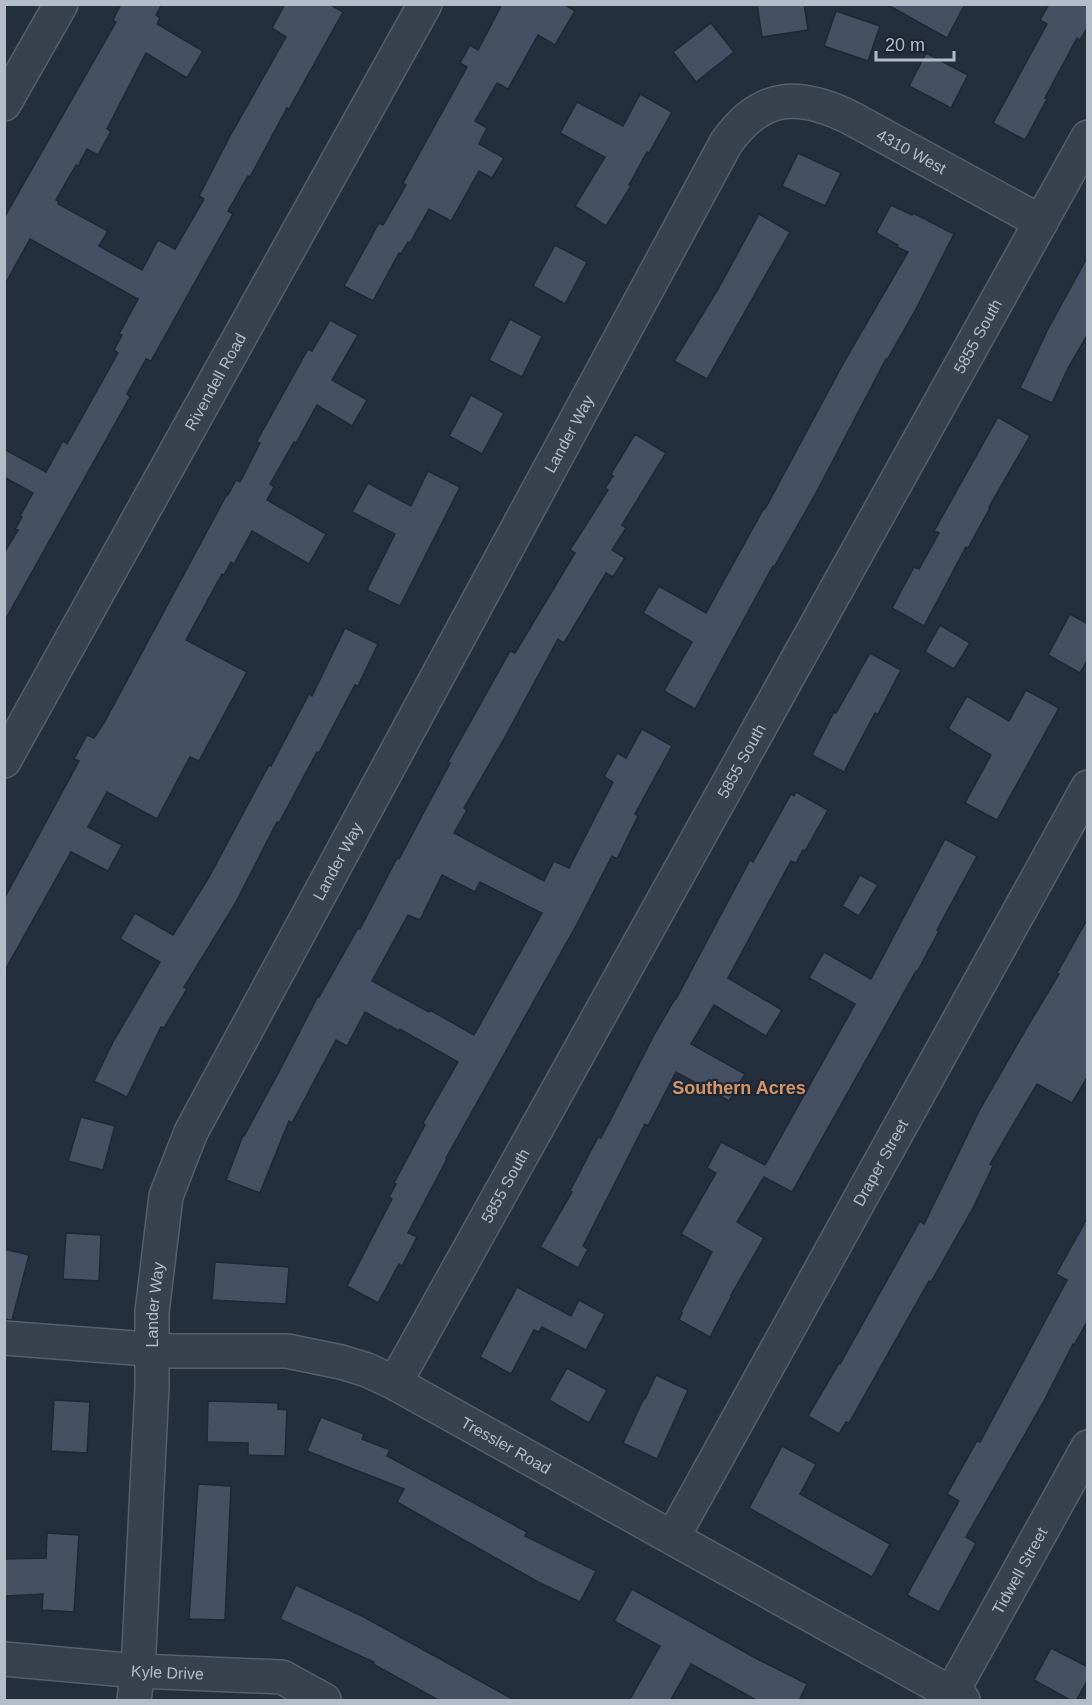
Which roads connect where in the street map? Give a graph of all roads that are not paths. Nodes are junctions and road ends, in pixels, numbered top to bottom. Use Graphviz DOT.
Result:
graph roads {
  1 [pos="61,4"];
  2 [pos="425,4"];
  3 [pos="777,102"];
  4 [pos="4,104"];
  5 [pos="1088,137"];
  6 [pos="1041,222"];
  7 [pos="4,761"];
  8 [pos="1088,787"];
  9 [pos="4,1338"];
  10 [pos="152,1349"];
  11 [pos="395,1383"];
  12 [pos="1088,1447"];
  13 [pos="673,1537"];
  14 [pos="4,1659"];
  15 [pos="136,1686"];
  16 [pos="957,1697"];
  17 [pos="324,1701"];
  1 -- 4 [label="street"];
  2 -- 7 [label="street, Rivendell Road"];
  3 -- 6 [label="street, 4310 West"];
  3 -- 10 [label="street, Lander Way"];
  5 -- 6 [label="street, 5855 South"];
  6 -- 11 [label="street, 5855 South"];
  8 -- 13 [label="street, Draper Street"];
  9 -- 10 [label="street, Tressler Road"];
  10 -- 11 [label="street, Tressler Road"];
  10 -- 15 [label="street, Lander Way"];
  11 -- 13 [label="street, Tressler Road"];
  12 -- 16 [label="street, Tidwell Street"];
  13 -- 16 [label="street, Tressler Road"];
  14 -- 15 [label="street, Kyle Drive"];
  15 -- 17 [label="street, Kyle Drive"];
}
